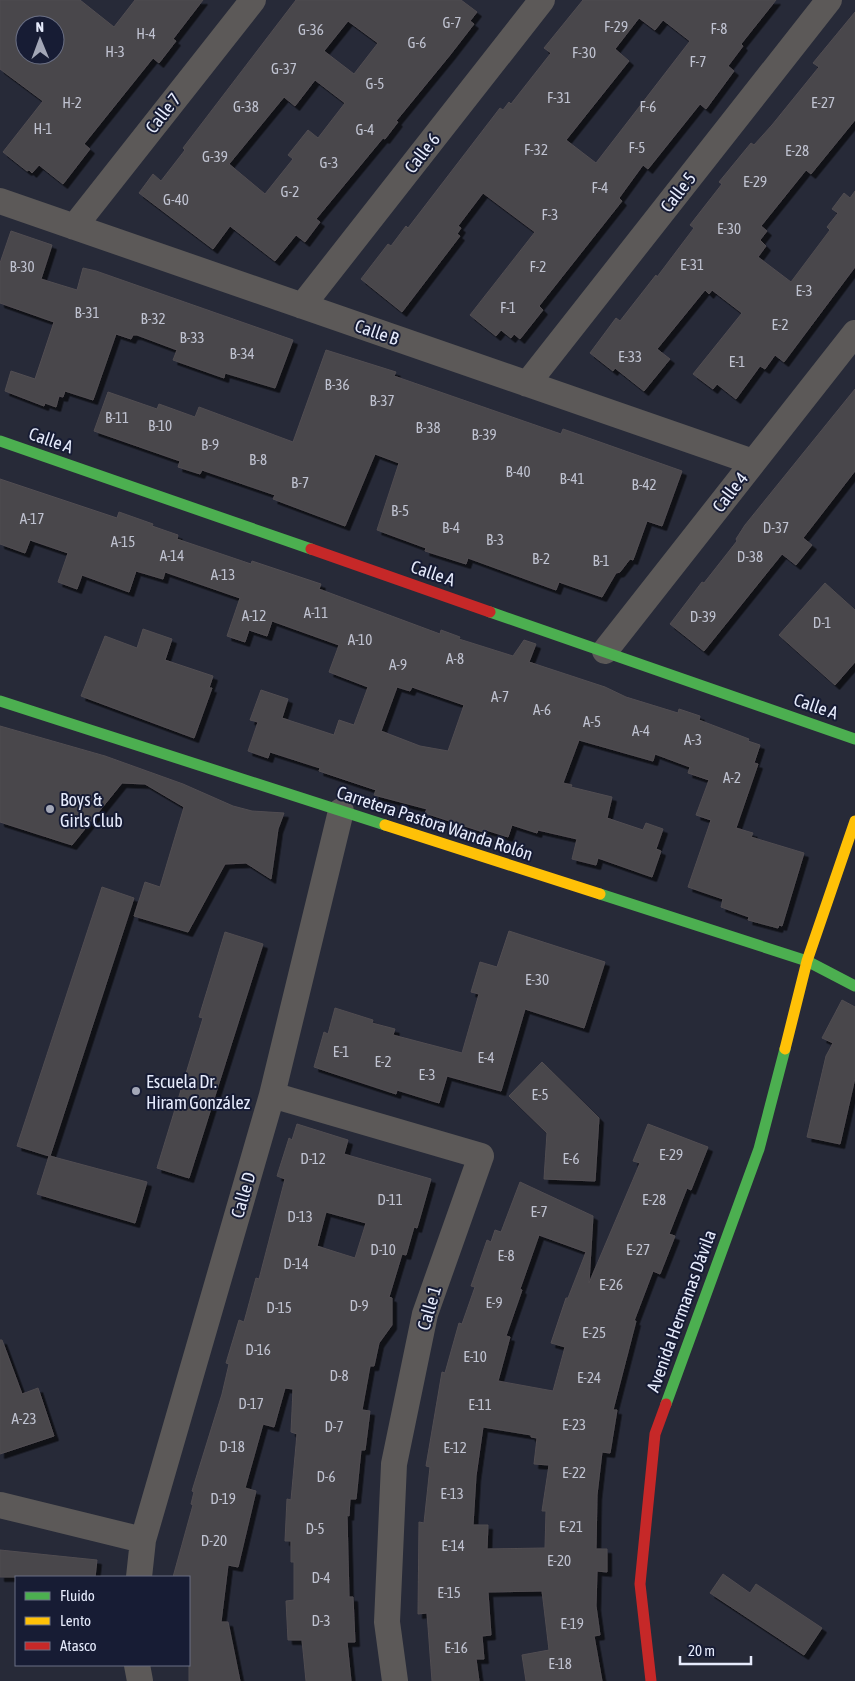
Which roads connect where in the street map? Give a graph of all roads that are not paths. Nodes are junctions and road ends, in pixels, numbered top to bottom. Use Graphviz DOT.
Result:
graph roads {
  1 [pos="253,0"];
  2 [pos="542,0"];
  3 [pos="829,0"];
  4 [pos="0,201"];
  5 [pos="74,227"];
  6 [pos="302,306"];
  7 [pos="855,332"];
  8 [pos="527,384"];
  9 [pos="0,441"];
  10 [pos="753,462"];
  11 [pos="605,651"];
  12 [pos="0,702"];
  13 [pos="855,738"];
  14 [pos="341,811"];
  15 [pos="855,821"];
  16 [pos="807,961"];
  17 [pos="855,986"];
  18 [pos="272,1095"];
  19 [pos="0,1505"];
  20 [pos="143,1540"];
  21 [pos="139,1576"];
  22 [pos="137,1666"];
  23 [pos="140,1681"];
  24 [pos="395,1681"];
  25 [pos="651,1681"];
  1 -- 5 [label="street, Calle 7"];
  2 -- 6 [label="street, Calle 6"];
  3 -- 8 [label="street, Calle 5"];
  4 -- 5 [label="street, Calle B"];
  5 -- 6 [label="street, Calle B"];
  6 -- 8 [label="street, Calle B"];
  7 -- 10 [label="street, Calle 4"];
  8 -- 10 [label="street, Calle B"];
  9 -- 11 [label="street, Calle A"];
  10 -- 11 [label="street, Calle 4"];
  11 -- 13 [label="street, Calle A"];
  12 -- 14 [label="street, Carretera Pastora Wanda Rolón"];
  14 -- 16 [label="street, Carretera Pastora Wanda Rolón"];
  14 -- 18 [label="street, Calle D"];
  15 -- 16 [label="street, Avenida Hermanas Dávila"];
  16 -- 17 [label="street, Carretera Pastora Wanda Rolón"];
  16 -- 25 [label="street, Avenida Hermanas Dávila"];
  18 -- 20 [label="street, Calle D"];
  18 -- 24 [label="street, Calle 1"];
  19 -- 20 [label="street"];
  20 -- 21 [label="street, Calle D"];
  22 -- 23 [label="street"];
}
